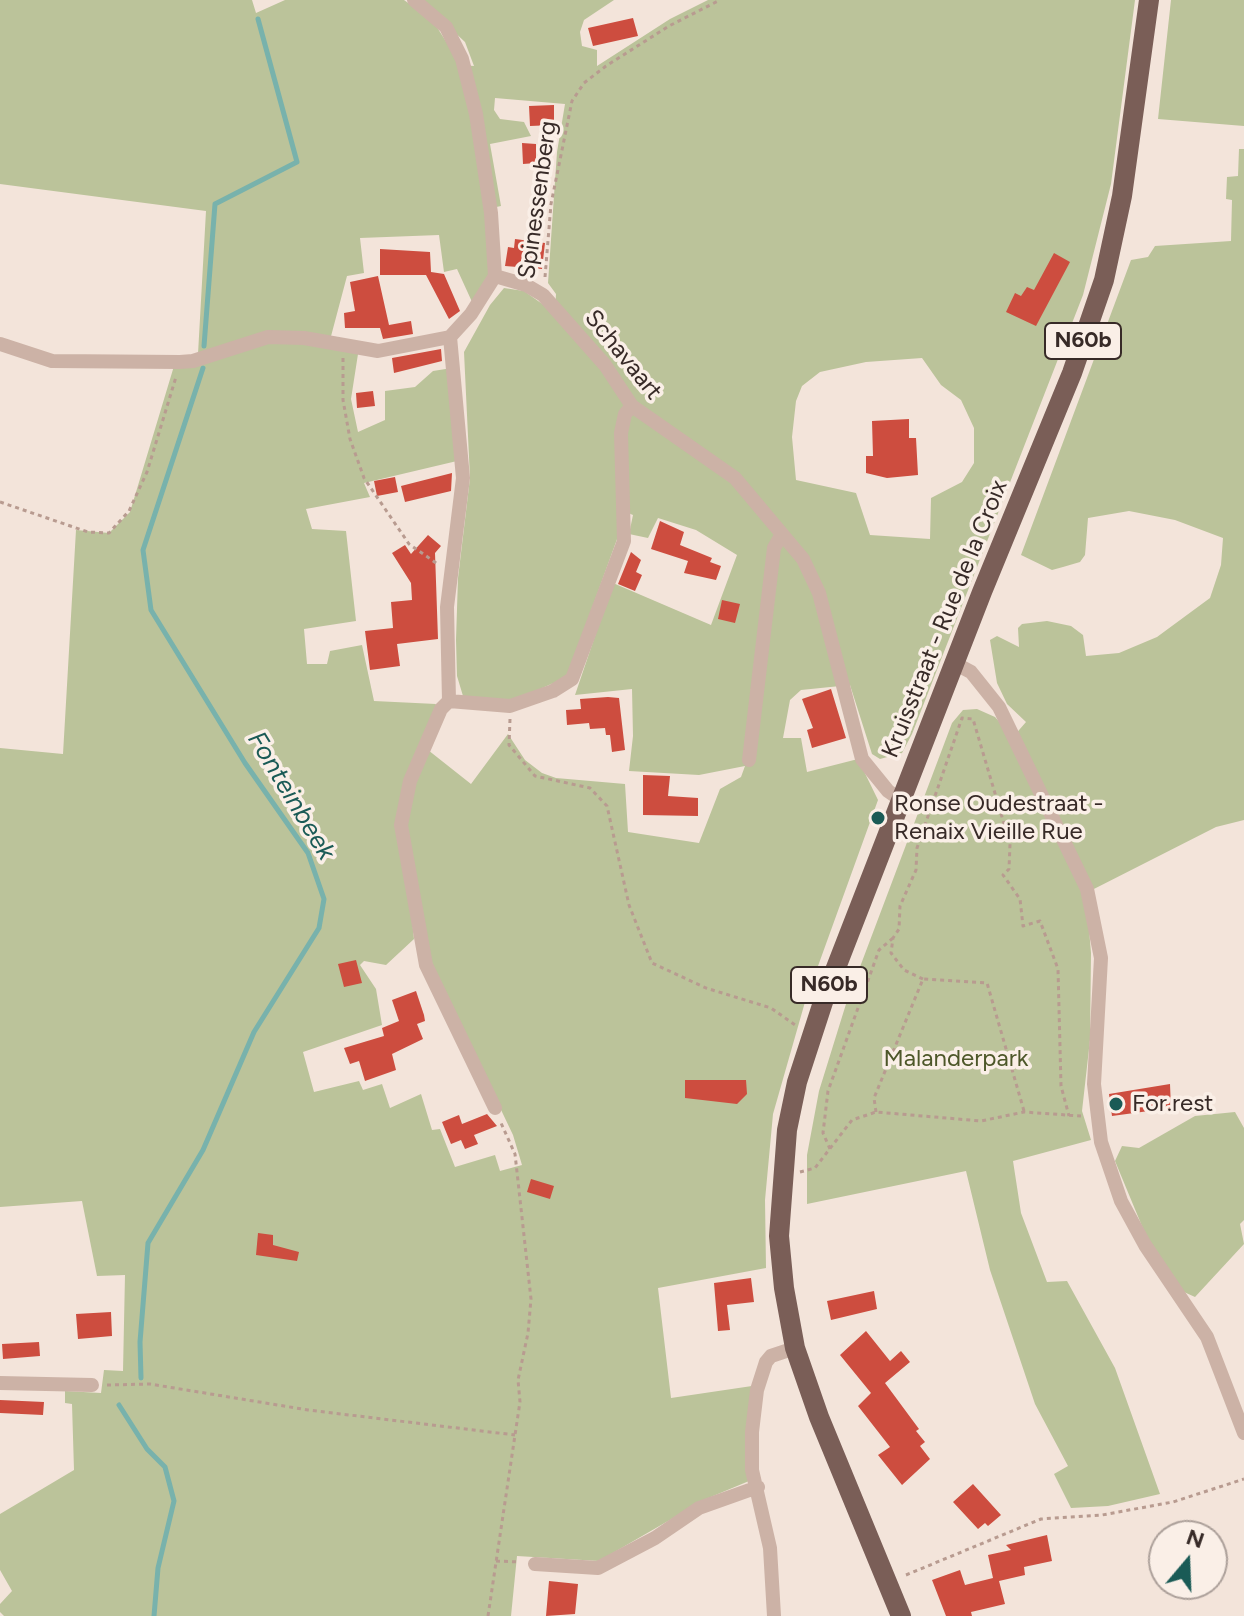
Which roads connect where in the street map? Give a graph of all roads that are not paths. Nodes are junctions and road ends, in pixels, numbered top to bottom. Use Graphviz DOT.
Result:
graph roads {
  1 [pos="414,0"];
  2 [pos="1149,0"];
  3 [pos="495,276"];
  4 [pos="450,337"];
  5 [pos="0,344"];
  6 [pos="632,406"];
  7 [pos="782,534"];
  8 [pos="956,664"];
  9 [pos="449,701"];
  10 [pos="749,760"];
  11 [pos="901,800"];
  12 [pos="495,1108"];
  13 [pos="795,1348"];
  14 [pos="0,1383"];
  15 [pos="92,1385"];
  16 [pos="1244,1433"];
  17 [pos="758,1487"];
  18 [pos="535,1564"];
  19 [pos="774,1616"];
  20 [pos="901,1616"];
  1 -- 3 [label="street"];
  2 -- 8 [label="main road, Kruisstraat - Rue de la Croix / N60b"];
  3 -- 4 [label="street"];
  3 -- 6 [label="street, Schavaart"];
  4 -- 5 [label="street"];
  4 -- 9 [label="street"];
  6 -- 7 [label="street, Schavaart"];
  6 -- 9 [label="street"];
  7 -- 10 [label="street"];
  7 -- 11 [label="street, Schavaart"];
  8 -- 11 [label="main road, Kruisstraat - Rue de la Croix / N60b"];
  8 -- 16 [label="street"];
  9 -- 12 [label="street"];
  11 -- 13 [label="main road, Kruisstraat - Rue de la Croix / N60b"];
  13 -- 17 [label="street"];
  13 -- 20 [label="main road, Kruisstraat - Rue de la Croix / N60b"];
  14 -- 15 [label="street"];
  17 -- 18 [label="street"];
  17 -- 19 [label="street"];
}
